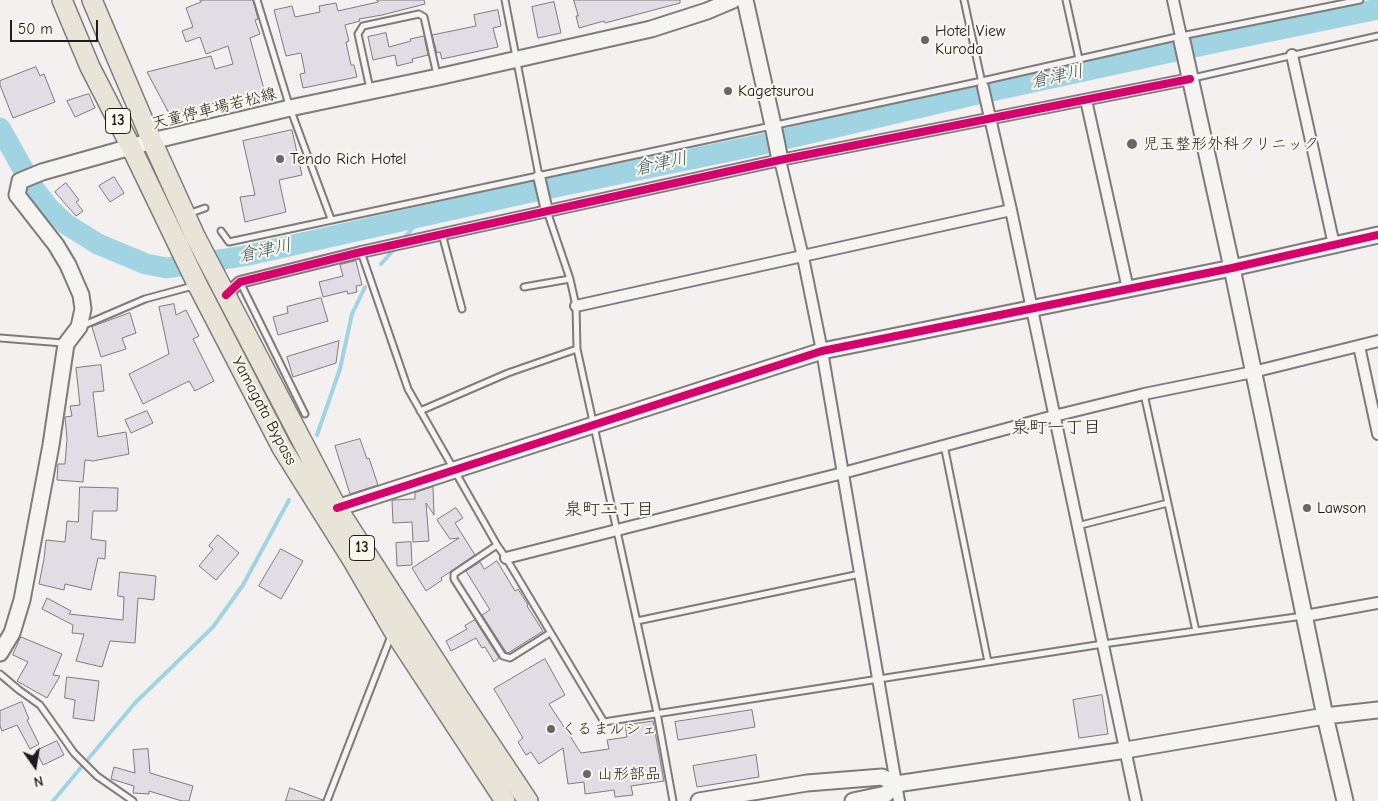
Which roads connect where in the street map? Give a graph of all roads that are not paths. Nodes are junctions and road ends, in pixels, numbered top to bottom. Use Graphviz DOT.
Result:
graph roads {
  1 [pos="62,0"];
  2 [pos="92,0"];
  3 [pos="259,0"];
  4 [pos="505,0"];
  5 [pos="733,0"];
  6 [pos="745,0"];
  7 [pos="964,0"];
  8 [pos="1066,0"];
  9 [pos="1173,0"];
  10 [pos="1360,0"];
  11 [pos="1347,1"];
  12 [pos="1378,36"];
  13 [pos="1181,39"];
  14 [pos="1292,55"];
  15 [pos="1079,59"];
  16 [pos="516,60"];
  17 [pos="1189,76"];
  18 [pos="438,78"];
  19 [pos="982,84"];
  20 [pos="370,92"];
  21 [pos="1086,100"];
  22 [pos="290,108"];
  23 [pos="990,116"];
  24 [pos="774,125"];
  25 [pos="152,141"];
  26 [pos="131,148"];
  27 [pos="780,160"];
  28 [pos="539,178"];
  29 [pos="546,207"];
  30 [pos="205,208"];
  31 [pos="1010,210"];
  32 [pos="186,215"];
  33 [pos="331,219"];
  34 [pos="221,231"];
  35 [pos="442,234"];
  36 [pos="1378,235"];
  37 [pos="1334,245"];
  38 [pos="361,252"];
  39 [pos="803,257"];
  40 [pos="1232,268"];
  41 [pos="570,279"];
  42 [pos="240,282"];
  43 [pos="524,287"];
  44 [pos="222,288"];
  45 [pos="1128,289"];
  46 [pos="200,290"];
  47 [pos="576,306"];
  48 [pos="1031,308"];
  49 [pos="462,309"];
  50 [pos="79,327"];
  51 [pos="0,338"];
  52 [pos="1378,342"];
  53 [pos="66,344"];
  54 [pos="1359,346"];
  55 [pos="577,349"];
  56 [pos="822,351"];
  57 [pos="1253,372"];
  58 [pos="1144,394"];
  59 [pos="420,411"];
  60 [pos="305,414"];
  61 [pos="1054,416"];
  62 [pos="594,424"];
  63 [pos="1378,434"];
  64 [pos="944,445"];
  65 [pos="454,469"];
  66 [pos="843,473"];
  67 [pos="1168,503"];
  68 [pos="337,508"];
  69 [pos="1077,526"];
  70 [pos="617,529"];
  71 [pos="497,545"];
  72 [pos="506,558"];
  73 [pos="860,574"];
  74 [pos="1378,603"];
  75 [pos="1306,616"];
  76 [pos="637,621"];
  77 [pos="393,630"];
  78 [pos="1196,630"];
  79 [pos="550,633"];
  80 [pos="1103,644"];
  81 [pos="0,653"];
  82 [pos="988,662"];
  83 [pos="0,674"];
  84 [pos="879,680"];
  85 [pos="1378,710"];
  86 [pos="657,713"];
  87 [pos="1325,716"];
  88 [pos="1126,750"];
  89 [pos="896,784"];
  90 [pos="132,801"];
  91 [pos="327,801"];
  92 [pos="505,801"];
  93 [pos="528,801"];
  94 [pos="674,801"];
  95 [pos="699,801"];
  96 [pos="853,801"];
  97 [pos="899,801"];
  98 [pos="1136,801"];
  99 [pos="1345,801"];
  1 -- 26 [label="highway, Yamagata Bypass / 13"];
  2 -- 25 [label="highway, Yamagata Bypass / 13"];
  3 -- 22 [label="lane"];
  4 -- 16 [label="lane"];
  5 -- 16 [label="street, 天童停車場若松線"];
  6 -- 24 [label="street"];
  7 -- 19 [label="lane"];
  8 -- 15 [label="lane"];
  9 -- 13 [label="street"];
  10 -- 11 [label="lane"];
  11 -- 13 [label="lane"];
  12 -- 14 [label="lane"];
  13 -- 15 [label="lane"];
  13 -- 17 [label="street"];
  14 -- 17 [label="lane"];
  14 -- 37 [label="street"];
  15 -- 19 [label="lane"];
  16 -- 18 [label="street, 天童停車場若松線"];
  16 -- 28 [label="lane"];
  17 -- 21 [label="street"];
  17 -- 40 [label="street"];
  18 -- 20 [label="street, 天童停車場若松線"];
  18 -- 20 [label="lane"];
  19 -- 23 [label="street"];
  19 -- 24 [label="lane"];
  20 -- 22 [label="street, 天童停車場若松線"];
  21 -- 23 [label="street"];
  21 -- 45 [label="street"];
  22 -- 25 [label="street, 天童停車場若松線"];
  22 -- 33 [label="lane"];
  23 -- 27 [label="street"];
  23 -- 31 [label="street"];
  24 -- 27 [label="street"];
  24 -- 28 [label="lane"];
  25 -- 26 [label="street, 天童停車場若松線"];
  25 -- 32 [label="highway, Yamagata Bypass / 13"];
  26 -- 46 [label="highway, Yamagata Bypass / 13"];
  26 -- 50 [label="street, 天童停車場若松線"];
  27 -- 29 [label="street"];
  27 -- 39 [label="street"];
  28 -- 29 [label="street"];
  28 -- 33 [label="lane"];
  29 -- 35 [label="street"];
  29 -- 41 [label="lane"];
  30 -- 32 [label="lane"];
  31 -- 39 [label="street"];
  31 -- 48 [label="street"];
  32 -- 44 [label="highway, Yamagata Bypass / 13"];
  33 -- 34 [label="lane"];
  35 -- 38 [label="street"];
  35 -- 49 [label="lane"];
  36 -- 37 [label="street"];
  37 -- 40 [label="street"];
  38 -- 42 [label="street"];
  38 -- 59 [label="lane"];
  39 -- 47 [label="street"];
  39 -- 56 [label="street"];
  40 -- 45 [label="street"];
  40 -- 57 [label="street"];
  41 -- 43 [label="lane"];
  41 -- 47 [label="lane"];
  42 -- 44 [label="street"];
  42 -- 60 [label="lane"];
  44 -- 68 [label="highway, Yamagata Bypass / 13"];
  45 -- 48 [label="street"];
  46 -- 50 [label="lane"];
  46 -- 77 [label="highway, Yamagata Bypass / 13"];
  47 -- 55 [label="lane"];
  48 -- 56 [label="street"];
  48 -- 61 [label="street"];
  50 -- 53 [label="street"];
  51 -- 53 [label="lane"];
  52 -- 54 [label="street"];
  53 -- 81 [label="street"];
  54 -- 57 [label="street"];
  54 -- 63 [label="street"];
  55 -- 59 [label="lane"];
  55 -- 62 [label="lane"];
  56 -- 62 [label="street"];
  56 -- 66 [label="street"];
  57 -- 58 [label="street"];
  57 -- 75 [label="street"];
  58 -- 61 [label="street"];
  58 -- 67 [label="lane"];
  59 -- 65 [label="lane"];
  61 -- 64 [label="street"];
  61 -- 69 [label="street"];
  62 -- 65 [label="street"];
  62 -- 70 [label="lane"];
  64 -- 66 [label="street"];
  64 -- 82 [label="lane"];
  65 -- 68 [label="street"];
  65 -- 71 [label="lane"];
  66 -- 70 [label="street"];
  66 -- 73 [label="street"];
  67 -- 69 [label="lane"];
  67 -- 78 [label="lane"];
  68 -- 93 [label="highway, Yamagata Bypass / 13"];
  69 -- 80 [label="street"];
  70 -- 72 [label="street"];
  70 -- 76 [label="lane"];
  71 -- 72 [label="lane"];
  71 -- 79 [label="lane"];
  72 -- 79 [label="lane"];
  73 -- 76 [label="lane"];
  73 -- 84 [label="street"];
  74 -- 75 [label="street"];
  75 -- 78 [label="lane"];
  75 -- 87 [label="street"];
  76 -- 86 [label="lane"];
  77 -- 91 [label="lane"];
  77 -- 92 [label="highway, Yamagata Bypass / 13"];
  78 -- 80 [label="lane"];
  79 -- 86 [label="lane"];
  80 -- 82 [label="lane"];
  80 -- 88 [label="street"];
  82 -- 84 [label="lane"];
  83 -- 90 [label="lane"];
  84 -- 86 [label="lane"];
  84 -- 89 [label="street"];
  85 -- 87 [label="street"];
  86 -- 94 [label="lane"];
  87 -- 88 [label="street"];
  87 -- 99 [label="street"];
  88 -- 89 [label="street"];
  88 -- 98 [label="street"];
  89 -- 95 [label="street"];
  89 -- 96 [label="street"];
  89 -- 97 [label="street"];
}
